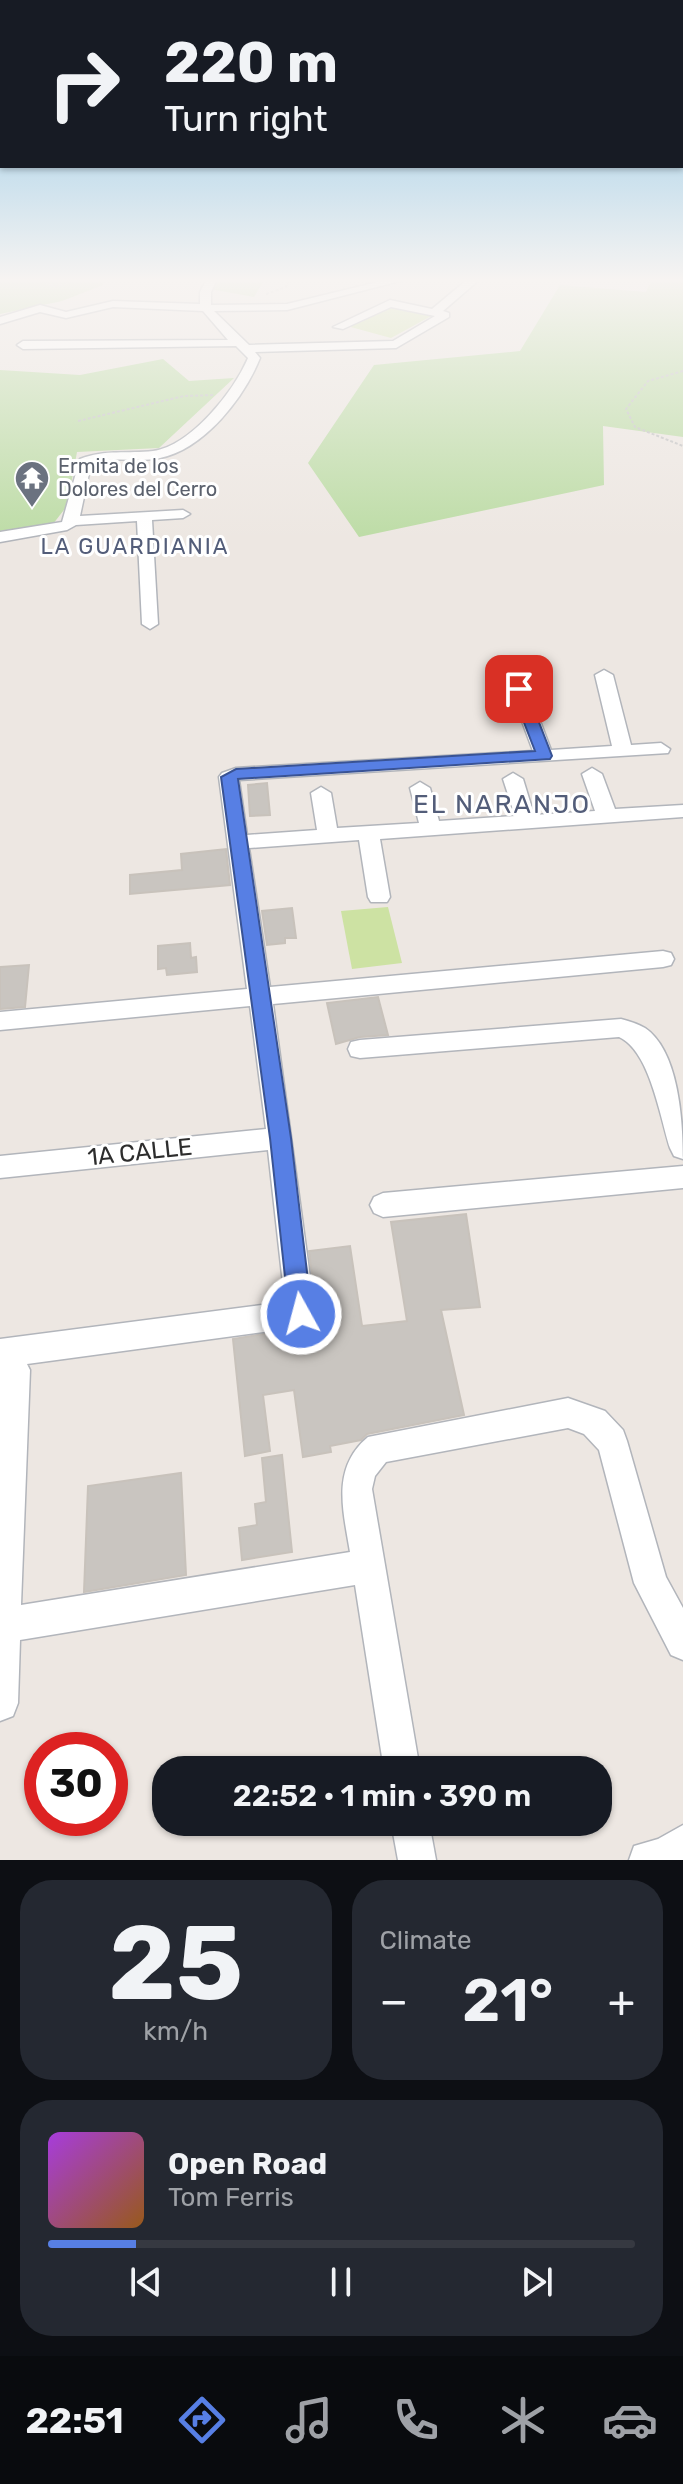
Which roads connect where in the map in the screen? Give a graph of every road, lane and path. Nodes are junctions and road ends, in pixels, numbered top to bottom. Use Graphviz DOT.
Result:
graph roads {
  1 [pos="251,366"];
  2 [pos="683,371"];
  3 [pos="233,395"];
  4 [pos="78,421"];
  5 [pos="683,446"];
  6 [pos="183,514"];
  7 [pos="144,517"];
  8 [pos="72,521"];
  9 [pos="0,537"];
  10 [pos="150,624"];
  11 [pos="604,675"];
  12 [pos="519,689"];
  13 [pos="661,749"];
  14 [pos="623,751"];
  15 [pos="544,756"];
  16 [pos="592,774"];
  17 [pos="513,779"];
  18 [pos="420,788"];
  19 [pos="321,793"];
  20 [pos="683,811"];
  21 [pos="607,815"];
  22 [pos="526,820"];
  23 [pos="430,827"];
  24 [pos="368,831"];
  25 [pos="328,834"];
  26 [pos="240,842"];
  27 [pos="379,897"];
  28 [pos="663,959"];
  29 [pos="260,995"];
  30 [pos="0,1021"];
  31 [pos="360,1049"];
  32 [pos="280,1138"];
  33 [pos="683,1148"];
  34 [pos="0,1167"];
  35 [pos="683,1177"];
  36 [pos="383,1205"];
  37 [pos="8,1361"];
  38 [pos="368,1566"];
  39 [pos="2,1626"];
  40 [pos="683,1643"];
  41 [pos="0,1703"];
  42 [pos="400,1756"];
  43 [pos="413,1836"];
  44 [pos="683,1844"];
  45 [pos="417,1860"];
  46 [pos="648,1860"];
  1 -- 3 [label="street"];
  2 -- 5 [label="path"];
  3 -- 4 [label="path"];
  3 -- 8 [label="street"];
  6 -- 7 [label="street"];
  7 -- 8 [label="street"];
  7 -- 10 [label="street"];
  8 -- 9 [label="street"];
  11 -- 14 [label="street"];
  12 -- 15 [label="street"];
  13 -- 14 [label="street"];
  14 -- 15 [label="street"];
  15 -- 26 [label="street"];
  16 -- 21 [label="street"];
  17 -- 22 [label="street"];
  18 -- 23 [label="street"];
  19 -- 25 [label="street"];
  20 -- 21 [label="street"];
  21 -- 22 [label="street"];
  22 -- 23 [label="street"];
  23 -- 24 [label="street"];
  24 -- 25 [label="street"];
  24 -- 27 [label="street"];
  25 -- 26 [label="street"];
  26 -- 29 [label="street"];
  28 -- 29 [label="street"];
  29 -- 30 [label="street"];
  29 -- 32 [label="street"];
  31 -- 33 [label="street"];
  32 -- 34 [label="street, 1A CALLE"];
  32 -- 37 [label="street"];
  35 -- 36 [label="street"];
  37 -- 39 [label="street"];
  38 -- 39 [label="street"];
  38 -- 40 [label="street"];
  38 -- 42 [label="street"];
  39 -- 41 [label="street"];
  43 -- 45 [label="street"];
  44 -- 46 [label="street"];
}
